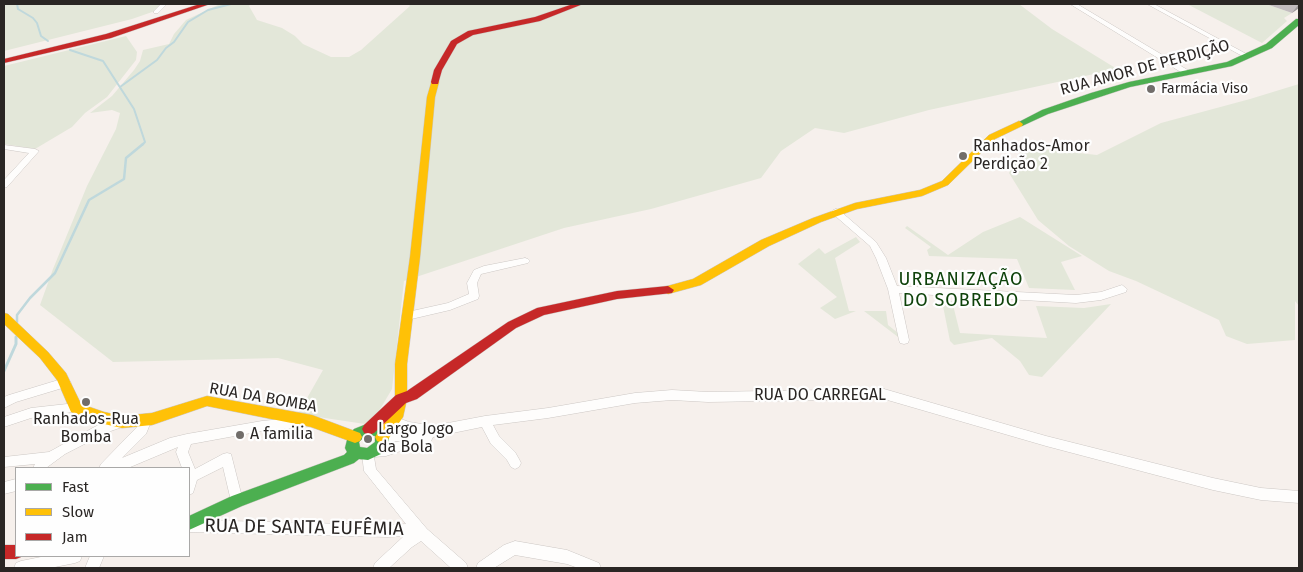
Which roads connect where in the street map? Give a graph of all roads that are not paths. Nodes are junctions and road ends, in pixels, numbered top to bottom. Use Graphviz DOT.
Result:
graph roads {
  1 [pos="164,4"];
  2 [pos="192,4"];
  3 [pos="206,4"];
  4 [pos="579,4"];
  5 [pos="1073,4"];
  6 [pos="1150,4"];
  7 [pos="156,12"];
  8 [pos="1299,21"];
  9 [pos="4,56"];
  10 [pos="1248,57"];
  11 [pos="4,61"];
  12 [pos="1187,72"];
  13 [pos="4,147"];
  14 [pos="4,185"];
  15 [pos="836,212"];
  16 [pos="525,261"];
  17 [pos="893,289"];
  18 [pos="1122,289"];
  19 [pos="407,316"];
  20 [pos="4,317"];
  21 [pos="904,340"];
  22 [pos="65,383"];
  23 [pos="401,399"];
  24 [pos="4,403"];
  25 [pos="76,408"];
  26 [pos="146,419"];
  27 [pos="312,421"];
  28 [pos="393,421"];
  29 [pos="485,421"];
  30 [pos="4,422"];
  31 [pos="122,422"];
  32 [pos="450,428"];
  33 [pos="368,429"];
  34 [pos="355,436"];
  35 [pos="382,437"];
  36 [pos="187,439"];
  37 [pos="366,453"];
  38 [pos="51,457"];
  39 [pos="4,462"];
  40 [pos="515,463"];
  41 [pos="108,466"];
  42 [pos="126,466"];
  43 [pos="40,467"];
  44 [pos="186,467"];
  45 [pos="190,476"];
  46 [pos="1299,497"];
  47 [pos="237,501"];
  48 [pos="190,524"];
  49 [pos="190,525"];
  50 [pos="421,531"];
  51 [pos="70,557"];
  52 [pos="20,568"];
  53 [pos="380,568"];
  54 [pos="461,568"];
  55 [pos="483,568"];
  56 [pos="594,568"];
  1 -- 7 [label="street"];
  2 -- 9 [label="street"];
  3 -- 11 [label="street"];
  4 -- 19 [label="street"];
  5 -- 12 [label="street"];
  6 -- 10 [label="street"];
  8 -- 10 [label="street, RUA AMOR DE PERDIÇÃO"];
  10 -- 12 [label="street, RUA AMOR DE PERDIÇÃO"];
  12 -- 15 [label="street, RUA AMOR DE PERDIÇÃO"];
  13 -- 14 [label="street"];
  15 -- 17 [label="street"];
  15 -- 23 [label="street, RUA AMOR DE PERDIÇÃO"];
  16 -- 19 [label="street"];
  17 -- 18 [label="street"];
  17 -- 21 [label="street"];
  19 -- 23 [label="street"];
  20 -- 22 [label="street"];
  22 -- 24 [label="street"];
  22 -- 25 [label="street"];
  23 -- 28 [label="street"];
  23 -- 33 [label="street"];
  25 -- 30 [label="street"];
  25 -- 31 [label="street, RUA DA BOMBA"];
  26 -- 27 [label="street, RUA DA BOMBA"];
  26 -- 31 [label="street, RUA DA BOMBA"];
  26 -- 41 [label="street"];
  27 -- 34 [label="street, RUA DA BOMBA"];
  27 -- 36 [label="street"];
  28 -- 32 [label="street"];
  28 -- 35 [label="street"];
  29 -- 32 [label="street, RUA DO CARREGAL"];
  29 -- 40 [label="street"];
  29 -- 46 [label="street, RUA DO CARREGAL"];
  31 -- 38 [label="street"];
  32 -- 35 [label="street"];
  32 -- 37 [label="street"];
  33 -- 34 [label="street"];
  33 -- 35 [label="street"];
  34 -- 37 [label="street"];
  35 -- 37 [label="street"];
  36 -- 42 [label="street"];
  36 -- 44 [label="street"];
  37 -- 47 [label="street"];
  37 -- 50 [label="street"];
  38 -- 39 [label="street"];
  38 -- 43 [label="street"];
  41 -- 42 [label="street"];
  45 -- 47 [label="street"];
  47 -- 48 [label="street"];
  49 -- 50 [label="street, RUA DE SANTA EUFÊMIA"];
  50 -- 53 [label="street"];
  50 -- 54 [label="street"];
  51 -- 52 [label="street"];
  55 -- 56 [label="street"];
}
